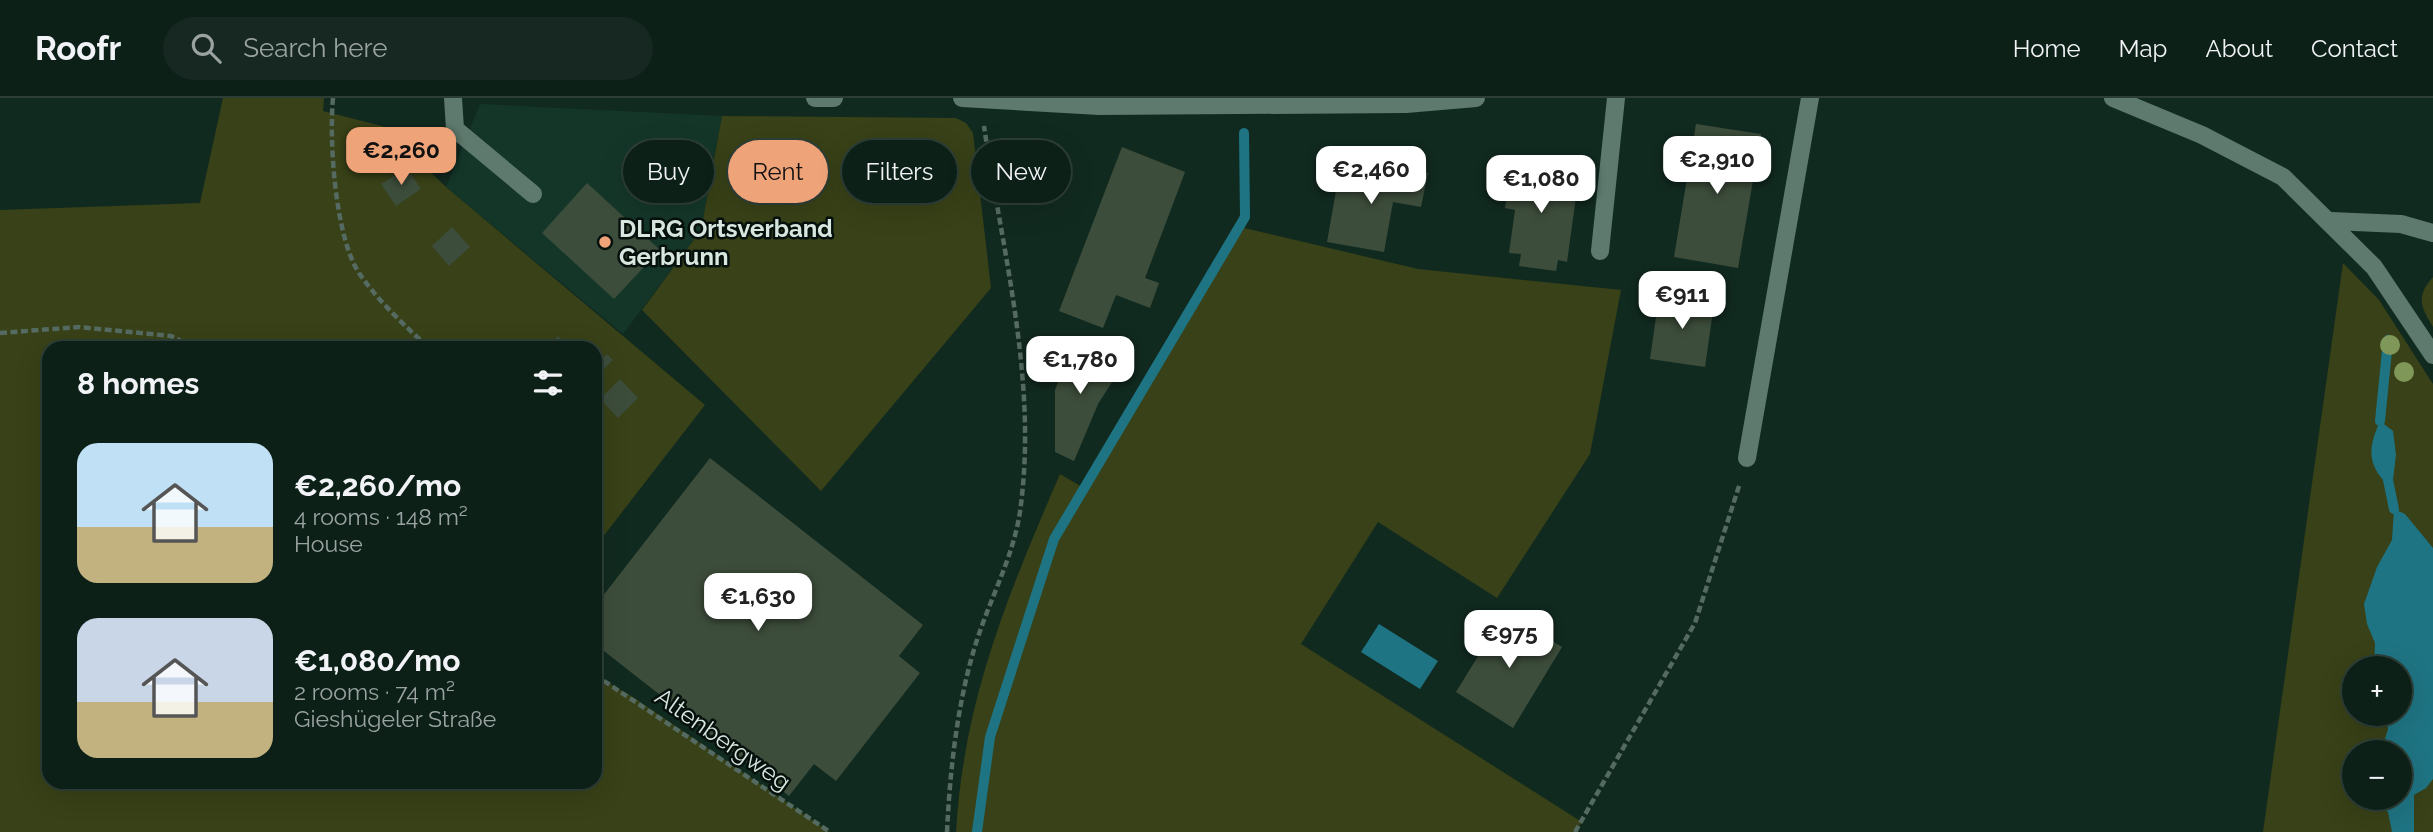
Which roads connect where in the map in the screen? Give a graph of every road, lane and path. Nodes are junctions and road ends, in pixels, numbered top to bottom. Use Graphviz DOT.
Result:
graph roads {
  1 [pos="333,98"];
  2 [pos="453,98"];
  3 [pos="815,98"];
  4 [pos="834,98"];
  5 [pos="1476,98"];
  6 [pos="1616,98"];
  7 [pos="1810,98"];
  8 [pos="2113,98"];
  9 [pos="971,99"];
  10 [pos="1355,101"];
  11 [pos="1099,102"];
  12 [pos="533,194"];
  13 [pos="2331,221"];
  14 [pos="2433,233"];
  15 [pos="1600,251"];
  16 [pos="0,333"];
  17 [pos="181,341"];
  18 [pos="422,341"];
  19 [pos="2433,355"];
  20 [pos="1747,458"];
  21 [pos="602,680"];
  22 [pos="830,832"];
  23 [pos="947,832"];
  24 [pos="1575,832"];
  1 -- 18 [label="path"];
  2 -- 12 [label="street"];
  3 -- 4 [label="street"];
  5 -- 10 [label="street"];
  6 -- 15 [label="street"];
  7 -- 20 [label="street"];
  8 -- 13 [label="street"];
  9 -- 11 [label="street"];
  9 -- 23 [label="path"];
  10 -- 11 [label="street"];
  13 -- 14 [label="street"];
  13 -- 19 [label="street"];
  16 -- 17 [label="path"];
  20 -- 24 [label="path"];
  21 -- 22 [label="path, Altenbergweg"];
}
